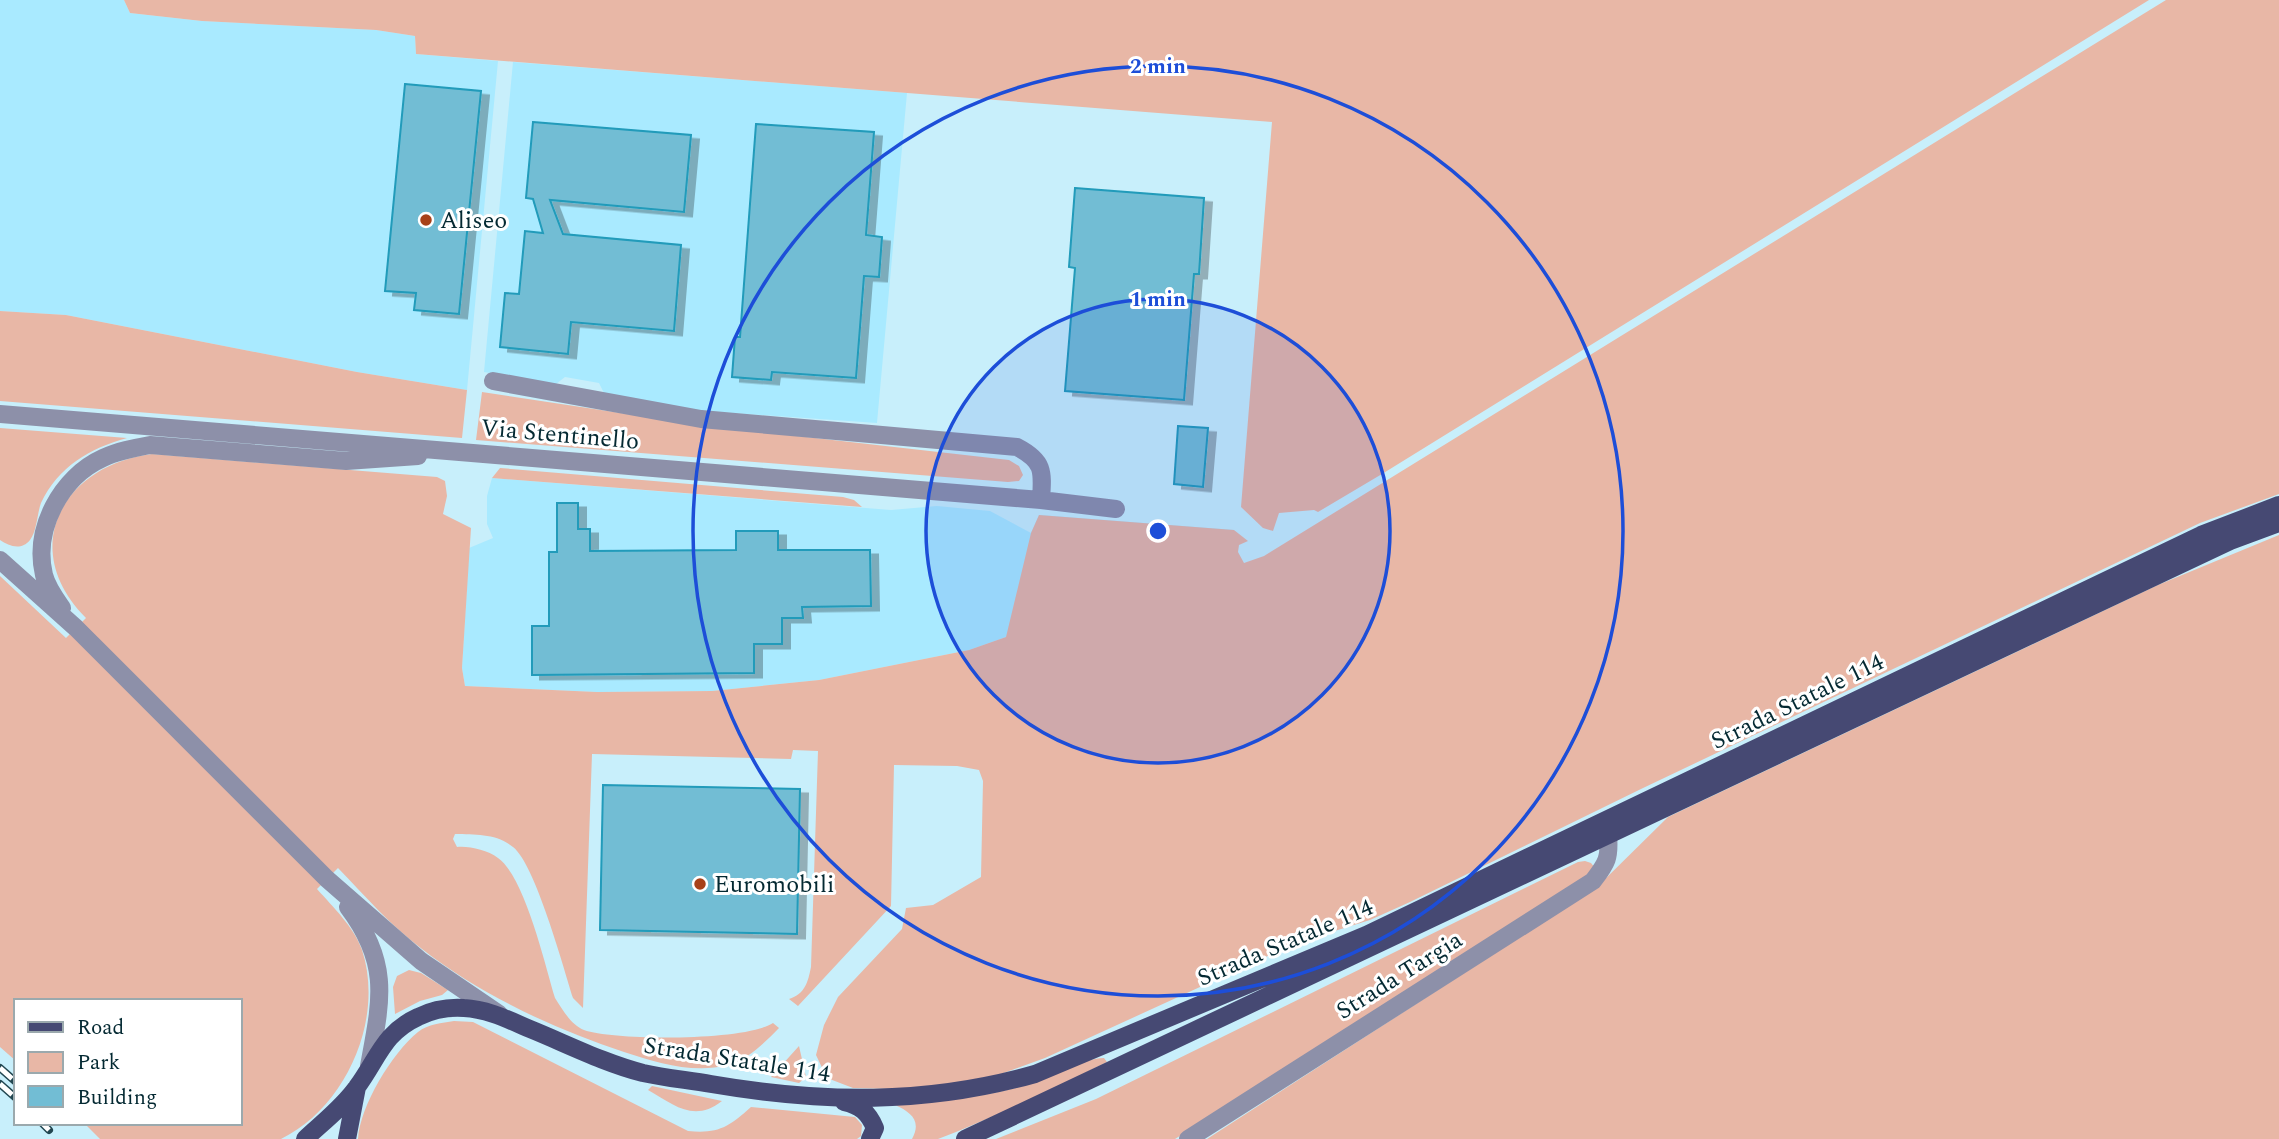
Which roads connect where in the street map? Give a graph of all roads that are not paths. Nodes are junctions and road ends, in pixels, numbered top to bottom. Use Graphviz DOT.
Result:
graph roads {
  1 [pos="493,381"];
  2 [pos="0,414"];
  3 [pos="474,452"];
  4 [pos="1041,500"];
  5 [pos="2279,505"];
  6 [pos="1116,509"];
  7 [pos="2279,523"];
  8 [pos="0,560"];
  9 [pos="76,628"];
  10 [pos="1608,834"];
  11 [pos="327,878"];
  12 [pos="502,1016"];
  13 [pos="369,1066"];
  14 [pos="357,1087"];
  15 [pos="836,1099"];
  16 [pos="304,1139"];
  17 [pos="347,1139"];
  18 [pos="870,1139"];
  19 [pos="965,1139"];
  20 [pos="1188,1139"];
  1 -- 4 [label="street"];
  2 -- 3 [label="street, Via Stentinello"];
  3 -- 4 [label="street, Via Stentinello"];
  3 -- 9 [label="street"];
  4 -- 6 [label="street, Via Stentinello"];
  5 -- 15 [label="main road, Strada Statale 114"];
  7 -- 10 [label="main road, Strada Statale 114"];
  8 -- 9 [label="street"];
  9 -- 11 [label="street"];
  10 -- 19 [label="main road, Strada Statale 114"];
  10 -- 20 [label="street, Strada Targia"];
  11 -- 12 [label="street"];
  11 -- 13 [label="street"];
  12 -- 13 [label="main road, Strada Statale 114"];
  12 -- 15 [label="main road, Strada Statale 114"];
  13 -- 14 [label="main road, Strada Statale 114"];
  14 -- 16 [label="main road, Strada Statale 114"];
  14 -- 17 [label="main road"];
  15 -- 18 [label="main road"];
}
